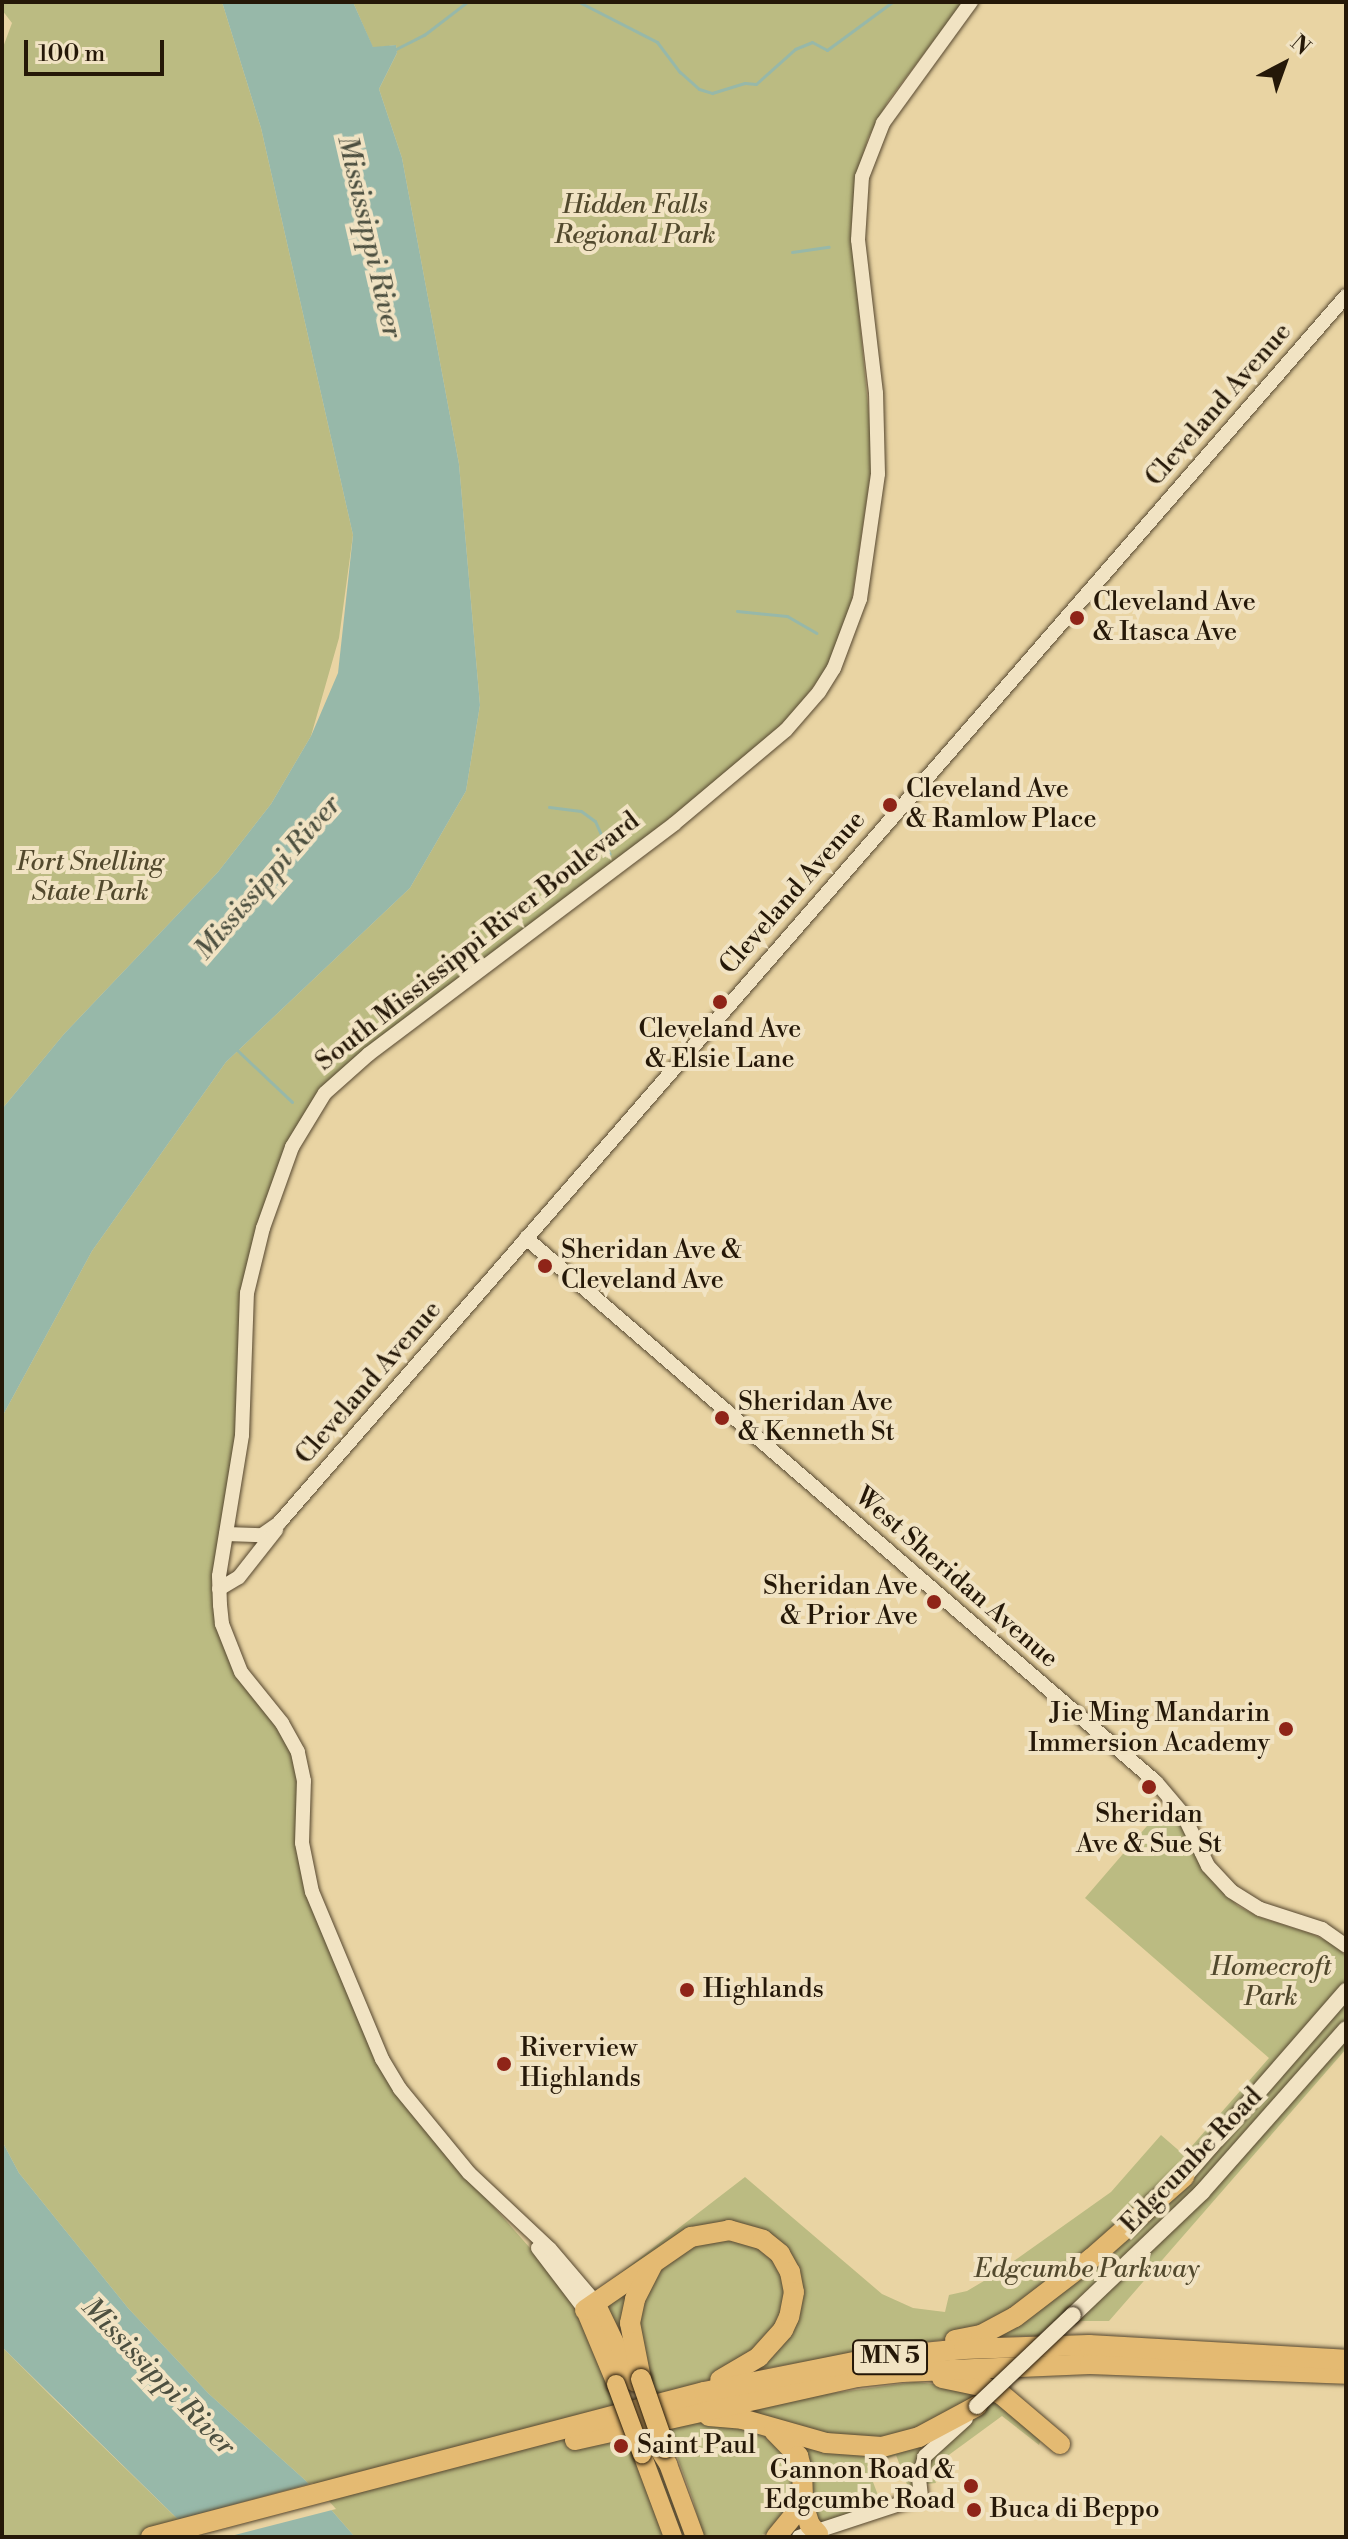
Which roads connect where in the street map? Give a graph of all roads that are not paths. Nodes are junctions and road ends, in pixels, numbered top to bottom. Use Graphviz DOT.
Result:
graph roads {
  1 [pos="971,2"];
  2 [pos="1346,296"];
  3 [pos="526,1238"];
  4 [pos="279,1523"];
  5 [pos="226,1534"];
  6 [pos="219,1589"];
  7 [pos="1346,1946"];
  8 [pos="1346,1991"];
  9 [pos="1346,2029"];
  10 [pos="1184,2177"];
  11 [pos="656,2259"];
  12 [pos="591,2306"];
  13 [pos="1346,2360"];
  14 [pos="905,2364"];
  15 [pos="1346,2374"];
  16 [pos="630,2382"];
  17 [pos="664,2402"];
  18 [pos="977,2406"];
  19 [pos="682,2414"];
  20 [pos="612,2423"];
  21 [pos="764,2424"];
  22 [pos="1060,2444"];
  23 [pos="658,2454"];
  24 [pos="803,2504"];
  25 [pos="808,2535"];
  26 [pos="151,2537"];
  27 [pos="204,2537"];
  28 [pos="673,2537"];
  29 [pos="695,2537"];
  30 [pos="776,2537"];
  1 -- 5 [label="street, South Mississippi River Boulevard"];
  2 -- 3 [label="street, Cleveland Avenue"];
  3 -- 4 [label="street, Cleveland Avenue"];
  3 -- 7 [label="street, West Sheridan Avenue"];
  4 -- 5 [label="street"];
  4 -- 6 [label="street, Cleveland Avenue"];
  5 -- 6 [label="street, South Mississippi River Boulevard"];
  6 -- 12 [label="street, South Mississippi River Boulevard"];
  8 -- 10 [label="main road, Edgcumbe Road"];
  9 -- 18 [label="main road, Edgcumbe Road, bridge"];
  10 -- 14 [label="highway"];
  11 -- 12 [label="highway"];
  11 -- 16 [label="highway"];
  11 -- 17 [label="highway"];
  12 -- 16 [label="highway, South Mississippi River Boulevard"];
  13 -- 14 [label="highway, MN 5"];
  14 -- 15 [label="highway, MN 5"];
  14 -- 17 [label="highway, MN 5"];
  14 -- 19 [label="highway, MN 5"];
  14 -- 22 [label="highway"];
  16 -- 23 [label="highway, bridge"];
  17 -- 20 [label="highway, MN 5"];
  18 -- 21 [label="highway"];
  18 -- 25 [label="street, Edgcumbe Road"];
  19 -- 20 [label="highway, MN 5"];
  19 -- 21 [label="highway"];
  20 -- 26 [label="highway, MN 5"];
  20 -- 27 [label="highway, MN 5"];
  21 -- 24 [label="highway"];
  23 -- 28 [label="highway"];
  23 -- 29 [label="highway"];
  24 -- 25 [label="highway"];
  24 -- 30 [label="highway"];
}
